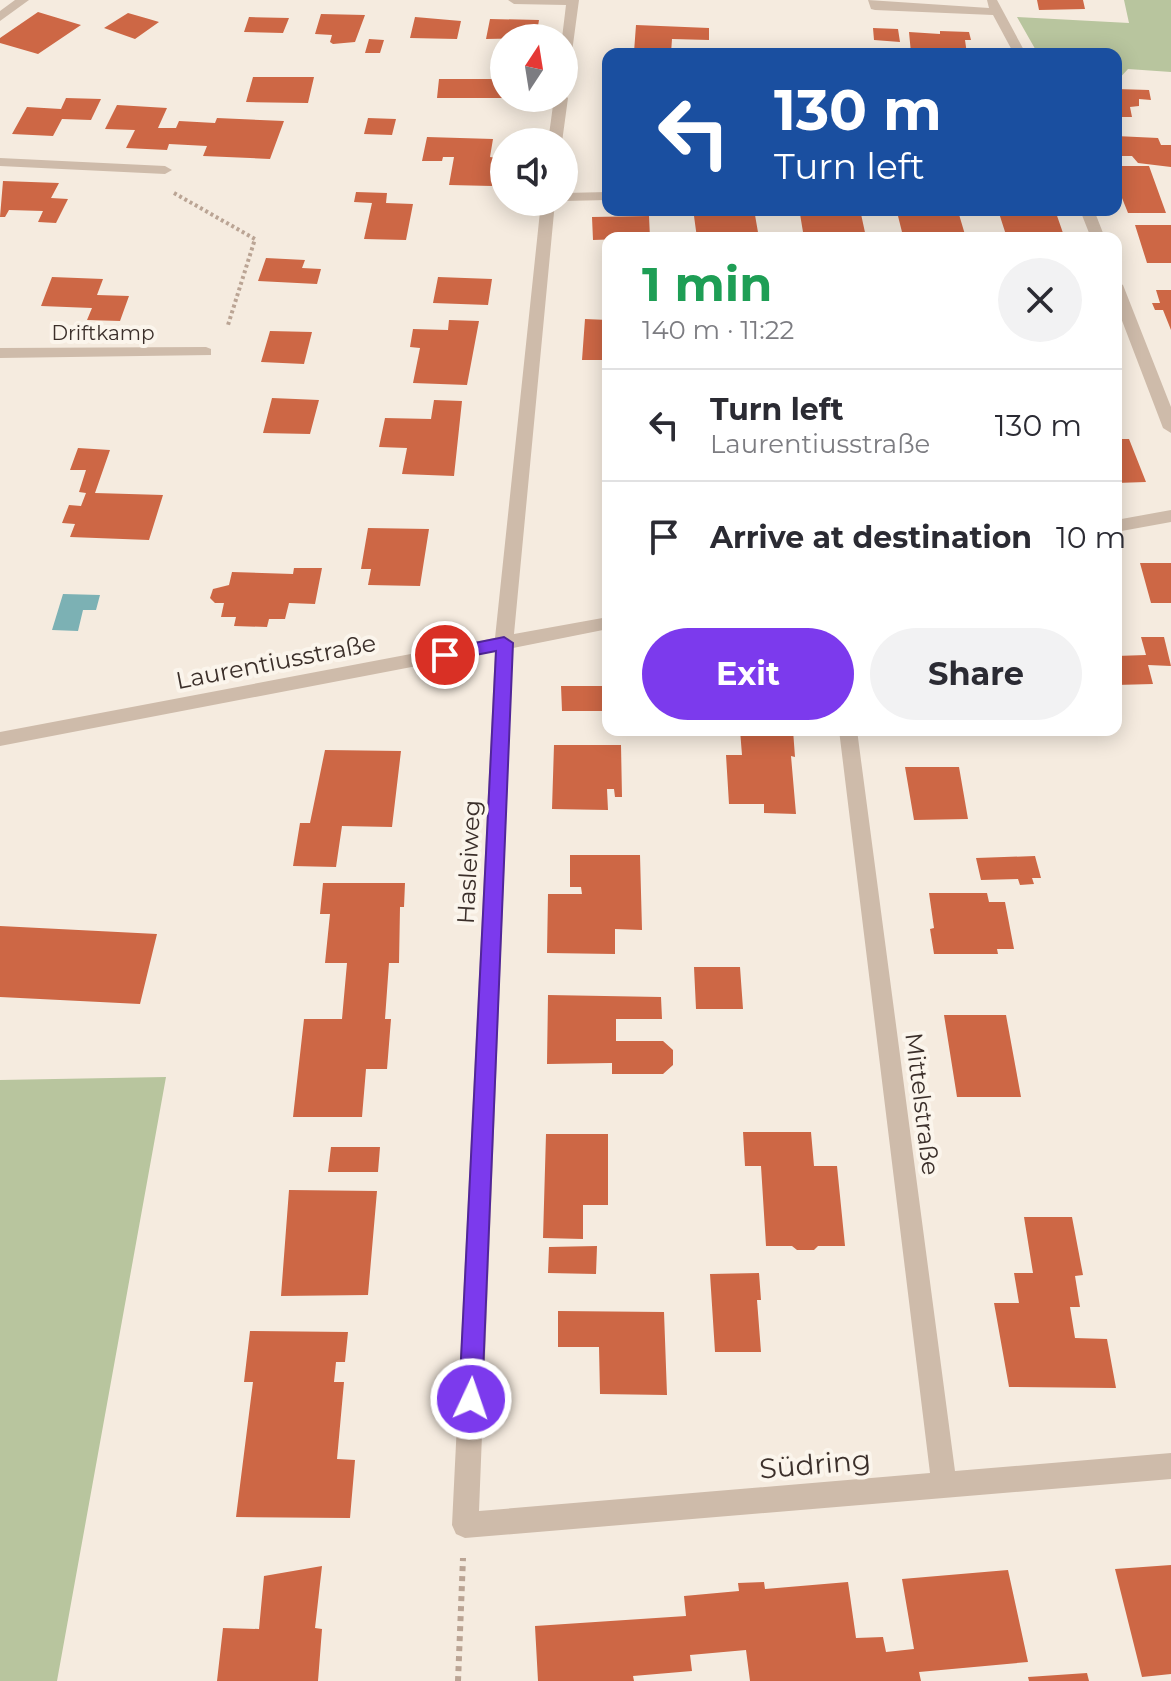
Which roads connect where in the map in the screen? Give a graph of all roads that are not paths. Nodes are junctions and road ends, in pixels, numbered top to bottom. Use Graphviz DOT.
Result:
graph roads {
  1 [pos="23,0"];
  2 [pos="514,0"];
  3 [pos="874,0"];
  4 [pos="573,1"];
  5 [pos="996,6"];
  6 [pos="0,17"];
  7 [pos="570,24"];
  8 [pos="1017,48"];
  9 [pos="0,162"];
  10 [pos="165,170"];
  11 [pos="602,196"];
  12 [pos="578,197"];
  13 [pos="547,216"];
  14 [pos="1122,301"];
  15 [pos="206,352"];
  16 [pos="0,353"];
  17 [pos="1171,428"];
  18 [pos="1171,516"];
  19 [pos="1122,525"];
  20 [pos="602,624"];
  21 [pos="504,643"];
  22 [pos="849,736"];
  23 [pos="0,739"];
  24 [pos="1171,1466"];
  25 [pos="944,1485"];
  26 [pos="465,1525"];
  1 -- 6 [label="street"];
  2 -- 4 [label="street"];
  3 -- 5 [label="street"];
  4 -- 7 [label="street"];
  5 -- 8 [label="street"];
  9 -- 10 [label="street"];
  11 -- 12 [label="street"];
  13 -- 21 [label="street, Hasleiweg"];
  14 -- 17 [label="street"];
  15 -- 16 [label="street, Driftkamp"];
  18 -- 19 [label="street"];
  20 -- 21 [label="street, Laurentiusstraße"];
  21 -- 23 [label="street, Laurentiusstraße"];
  21 -- 26 [label="street, Hasleiweg"];
  22 -- 25 [label="street, Mittelstraße"];
  24 -- 25 [label="street, Südring"];
  25 -- 26 [label="street, Südring"];
}
